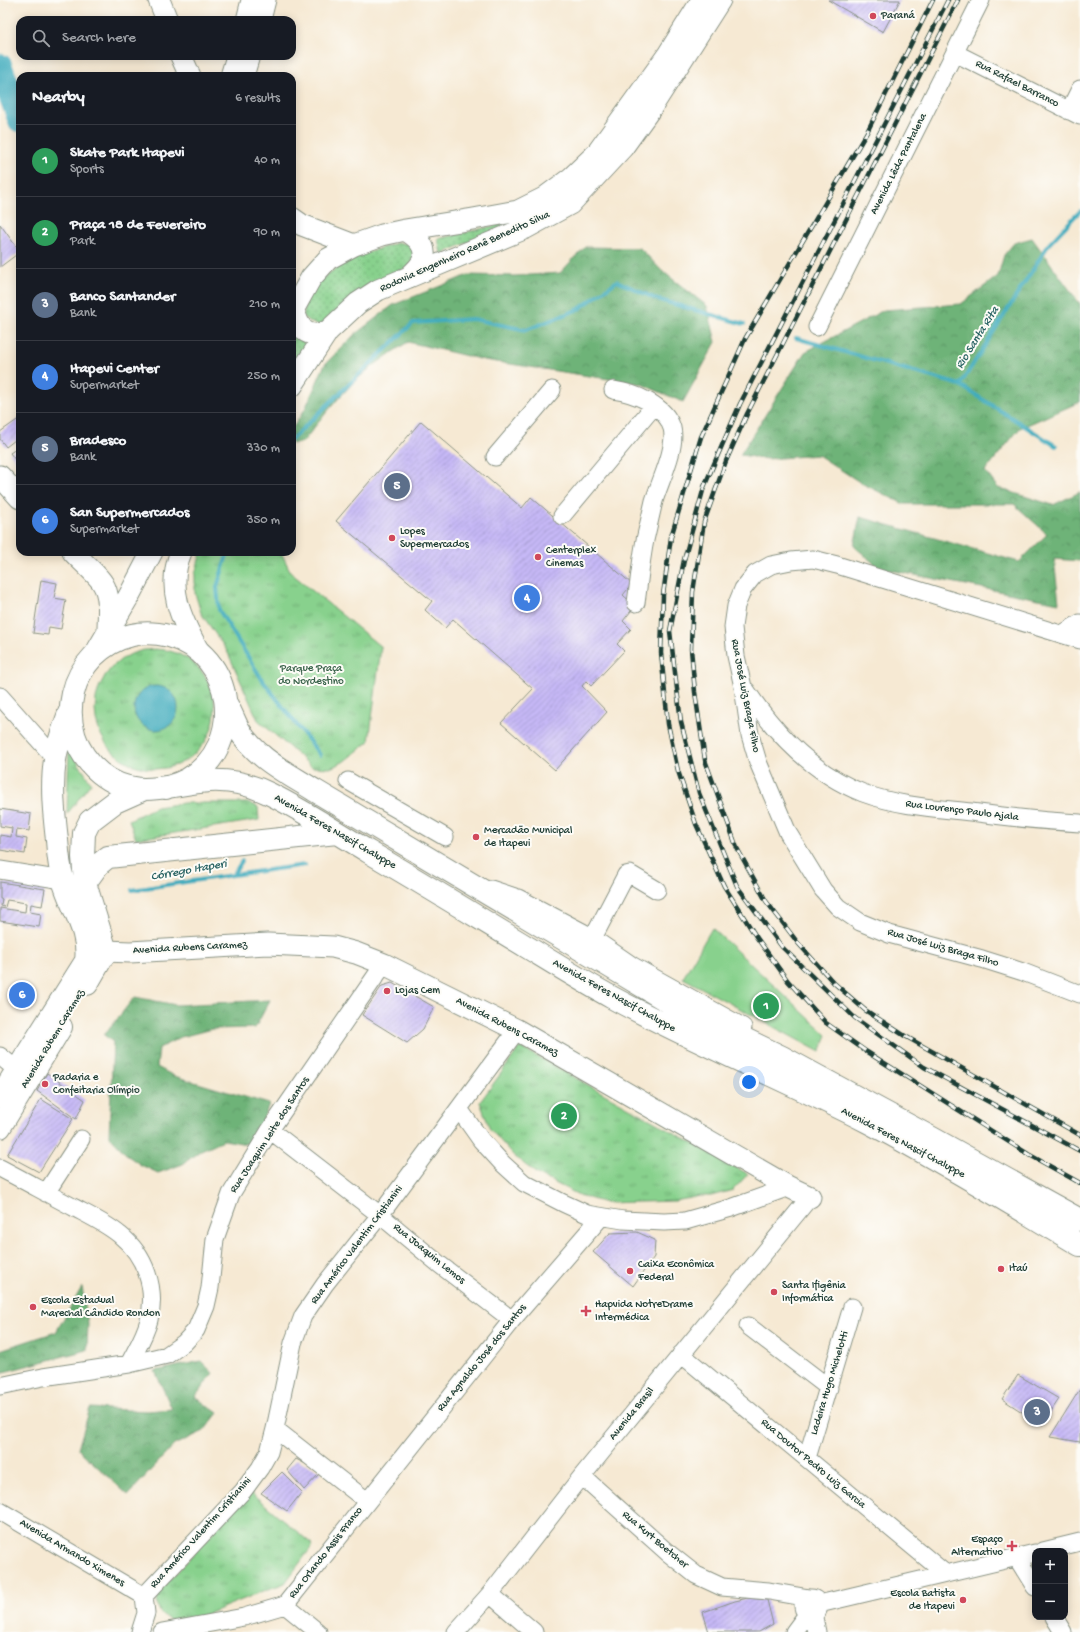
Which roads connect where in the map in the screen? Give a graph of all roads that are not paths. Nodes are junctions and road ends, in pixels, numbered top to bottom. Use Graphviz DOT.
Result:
graph roads {
  1 [pos="159,0"];
  2 [pos="250,0"];
  3 [pos="268,0"];
  4 [pos="702,0"];
  5 [pos="720,0"];
  6 [pos="981,0"];
  7 [pos="165,16"];
  8 [pos="246,16"];
  9 [pos="263,16"];
  10 [pos="955,53"];
  11 [pos="184,60"];
  12 [pos="234,60"];
  13 [pos="250,60"];
  14 [pos="188,72"];
  15 [pos="230,72"];
  16 [pos="246,72"];
  17 [pos="1080,89"];
  18 [pos="1075,113"];
  19 [pos="296,221"];
  20 [pos="405,230"];
  21 [pos="354,245"];
  22 [pos="409,278"];
  23 [pos="296,305"];
  24 [pos="296,317"];
  25 [pos="818,327"];
  26 [pos="328,330"];
  27 [pos="296,380"];
  28 [pos="552,390"];
  29 [pos="613,390"];
  30 [pos="654,406"];
  31 [pos="495,457"];
  32 [pos="0,476"];
  33 [pos="16,494"];
  34 [pos="562,516"];
  35 [pos="76,556"];
  36 [pos="150,556"];
  37 [pos="180,556"];
  38 [pos="636,603"];
  39 [pos="1080,624"];
  40 [pos="108,631"];
  41 [pos="1062,634"];
  42 [pos="1080,640"];
  43 [pos="198,650"];
  44 [pos="95,654"];
  45 [pos="743,687"];
  46 [pos="0,696"];
  47 [pos="227,705"];
  48 [pos="70,708"];
  49 [pos="55,758"];
  50 [pos="348,781"];
  51 [pos="166,788"];
  52 [pos="142,790"];
  53 [pos="1080,823"];
  54 [pos="337,833"];
  55 [pos="445,837"];
  56 [pos="0,870"];
  57 [pos="63,880"];
  58 [pos="467,880"];
  59 [pos="85,883"];
  60 [pos="657,890"];
  61 [pos="593,938"];
  62 [pos="97,950"];
  63 [pos="384,964"];
  64 [pos="1080,994"];
  65 [pos="517,1030"];
  66 [pos="0,1056"];
  67 [pos="782,1057"];
  68 [pos="17,1070"];
  69 [pos="0,1097"];
  70 [pos="459,1109"];
  71 [pos="0,1127"];
  72 [pos="270,1130"];
  73 [pos="81,1139"];
  74 [pos="0,1168"];
  75 [pos="789,1186"];
  76 [pos="46,1193"];
  77 [pos="810,1197"];
  78 [pos="380,1215"];
  79 [pos="601,1217"];
  80 [pos="1080,1220"];
  81 [pos="1080,1245"];
  82 [pos="852,1307"];
  83 [pos="512,1320"];
  84 [pos="748,1326"];
  85 [pos="681,1354"];
  86 [pos="128,1364"];
  87 [pos="0,1386"];
  88 [pos="829,1388"];
  89 [pos="275,1429"];
  90 [pos="807,1458"];
  91 [pos="582,1476"];
  92 [pos="367,1501"];
  93 [pos="0,1511"];
  94 [pos="1080,1542"];
  95 [pos="1055,1548"];
  96 [pos="1032,1554"];
  97 [pos="1017,1558"];
  98 [pos="946,1574"];
  99 [pos="1033,1584"];
  100 [pos="490,1594"];
  101 [pos="144,1596"];
  102 [pos="285,1605"];
  103 [pos="812,1607"];
  104 [pos="1056,1620"];
  105 [pos="140,1632"];
  106 [pos="162,1632"];
  107 [pos="318,1632"];
  108 [pos="456,1632"];
  109 [pos="534,1632"];
  110 [pos="794,1632"];
  111 [pos="817,1632"];
  112 [pos="1063,1632"];
  1 -- 7 [label="main road"];
  2 -- 8 [label="street"];
  3 -- 9 [label="street"];
  4 -- 20 [label="main road, Rodovia Engenheiro Renê Benedito Silva"];
  5 -- 22 [label="main road, Rodovia Engenheiro Renê Benedito Silva"];
  6 -- 10 [label="street, Avenida Lêda Pantalena"];
  10 -- 18 [label="street, Rua Rafael Barranco"];
  10 -- 25 [label="street, Avenida Lêda Pantalena"];
  11 -- 14 [label="main road"];
  12 -- 15 [label="street"];
  13 -- 16 [label="street"];
  17 -- 18 [label="street"];
  19 -- 21 [label="main road"];
  20 -- 21 [label="main road, Rodovia Engenheiro Renê Benedito Silva"];
  20 -- 22 [label="main road"];
  21 -- 23 [label="main road, Rodovia Engenheiro Renê Benedito Silva"];
  22 -- 26 [label="main road, Rodovia Engenheiro Renê Benedito Silva"];
  24 -- 26 [label="main road"];
  26 -- 27 [label="main road, Rodovia Engenheiro Renê Benedito Silva"];
  28 -- 31 [label="street"];
  29 -- 30 [label="street"];
  30 -- 34 [label="street"];
  30 -- 38 [label="street"];
  32 -- 33 [label="main road"];
  35 -- 40 [label="main road"];
  36 -- 40 [label="main road"];
  37 -- 43 [label="main road"];
  39 -- 41 [label="street"];
  40 -- 44 [label="main road"];
  41 -- 42 [label="street, Rua José Luiz Braga Filho"];
  41 -- 45 [label="street, Rua José Luiz Braga Filho"];
  43 -- 44 [label="highway"];
  43 -- 47 [label="highway"];
  44 -- 48 [label="highway"];
  45 -- 53 [label="street, Rua Lourenço Paulo Ajala"];
  45 -- 64 [label="street, Rua José Luiz Braga Filho"];
  46 -- 49 [label="street"];
  47 -- 51 [label="highway"];
  47 -- 58 [label="highway, Avenida Feres Nascif Chaluppe"];
  48 -- 49 [label="highway"];
  48 -- 52 [label="highway"];
  49 -- 57 [label="highway"];
  50 -- 55 [label="street"];
  51 -- 52 [label="highway"];
  51 -- 54 [label="highway, Avenida Feres Nascif Chaluppe"];
  52 -- 59 [label="highway"];
  54 -- 59 [label="highway"];
  54 -- 81 [label="highway, Avenida Feres Nascif Chaluppe"];
  56 -- 57 [label="street"];
  57 -- 62 [label="highway"];
  58 -- 61 [label="street"];
  58 -- 67 [label="highway, Avenida Feres Nascif Chaluppe"];
  59 -- 62 [label="highway"];
  60 -- 61 [label="street"];
  61 -- 67 [label="street"];
  62 -- 63 [label="main road, Avenida Rubens Caramez"];
  62 -- 68 [label="highway, Avenida Rubem Caramez"];
  62 -- 71 [label="highway, Avenida Rubem Caramez"];
  63 -- 65 [label="main road, Avenida Rubens Caramez"];
  63 -- 72 [label="street, Rua Joaquim Leite dos Santos"];
  65 -- 70 [label="street, Rua Américo Valentim Cristianini"];
  65 -- 75 [label="main road, Avenida Rubens Caramez"];
  66 -- 68 [label="street"];
  67 -- 80 [label="highway, Avenida Feres Nascif Chaluppe"];
  68 -- 69 [label="highway, Avenida Rubem Caramez"];
  70 -- 78 [label="street, Rua Américo Valentim Cristianini"];
  70 -- 79 [label="street"];
  72 -- 78 [label="street, Rua Joaquim Lemos"];
  72 -- 86 [label="street, Rua Joaquim Leite dos Santos"];
  73 -- 76 [label="street"];
  74 -- 76 [label="street"];
  75 -- 77 [label="main road, Avenida Rubens Caramez"];
  75 -- 79 [label="street"];
  76 -- 86 [label="street"];
  77 -- 85 [label="street, Avenida Brasil"];
  78 -- 83 [label="street, Rua Joaquim Lemos"];
  78 -- 89 [label="street, Rua Américo Valentim Cristianini"];
  79 -- 83 [label="street, Rua Agnaldo José dos Santos"];
  82 -- 88 [label="street, Ladeira Hugo Michelotti"];
  83 -- 92 [label="street, Rua Agnaldo José dos Santos"];
  84 -- 88 [label="street"];
  85 -- 90 [label="street, Rua Doutor Pedro Luiz Garcia"];
  85 -- 91 [label="street, Avenida Brasil"];
  86 -- 87 [label="street, Rua Joaquim Leite dos Santos"];
  88 -- 90 [label="street, Ladeira Hugo Michelotti"];
  89 -- 92 [label="street"];
  89 -- 101 [label="street, Rua Américo Valentim Cristianini"];
  90 -- 98 [label="street, Rua Doutor Pedro Luiz Garcia"];
  91 -- 100 [label="street, Avenida Brasil"];
  91 -- 103 [label="street, Rua Kurt Boetcher"];
  92 -- 102 [label="street, Rua Orlando Assis Franco"];
  93 -- 101 [label="street, Avenida Armando Ximenes"];
  94 -- 95 [label="street"];
  96 -- 97 [label="street"];
  97 -- 98 [label="street"];
  97 -- 99 [label="street"];
  98 -- 103 [label="street"];
  100 -- 108 [label="street, Avenida Brasil"];
  100 -- 109 [label="street"];
  101 -- 105 [label="street, Rua Américo Valentim Cristianini"];
  102 -- 106 [label="street"];
  102 -- 107 [label="street"];
  103 -- 110 [label="street"];
  103 -- 111 [label="street"];
  104 -- 112 [label="street"];
}
